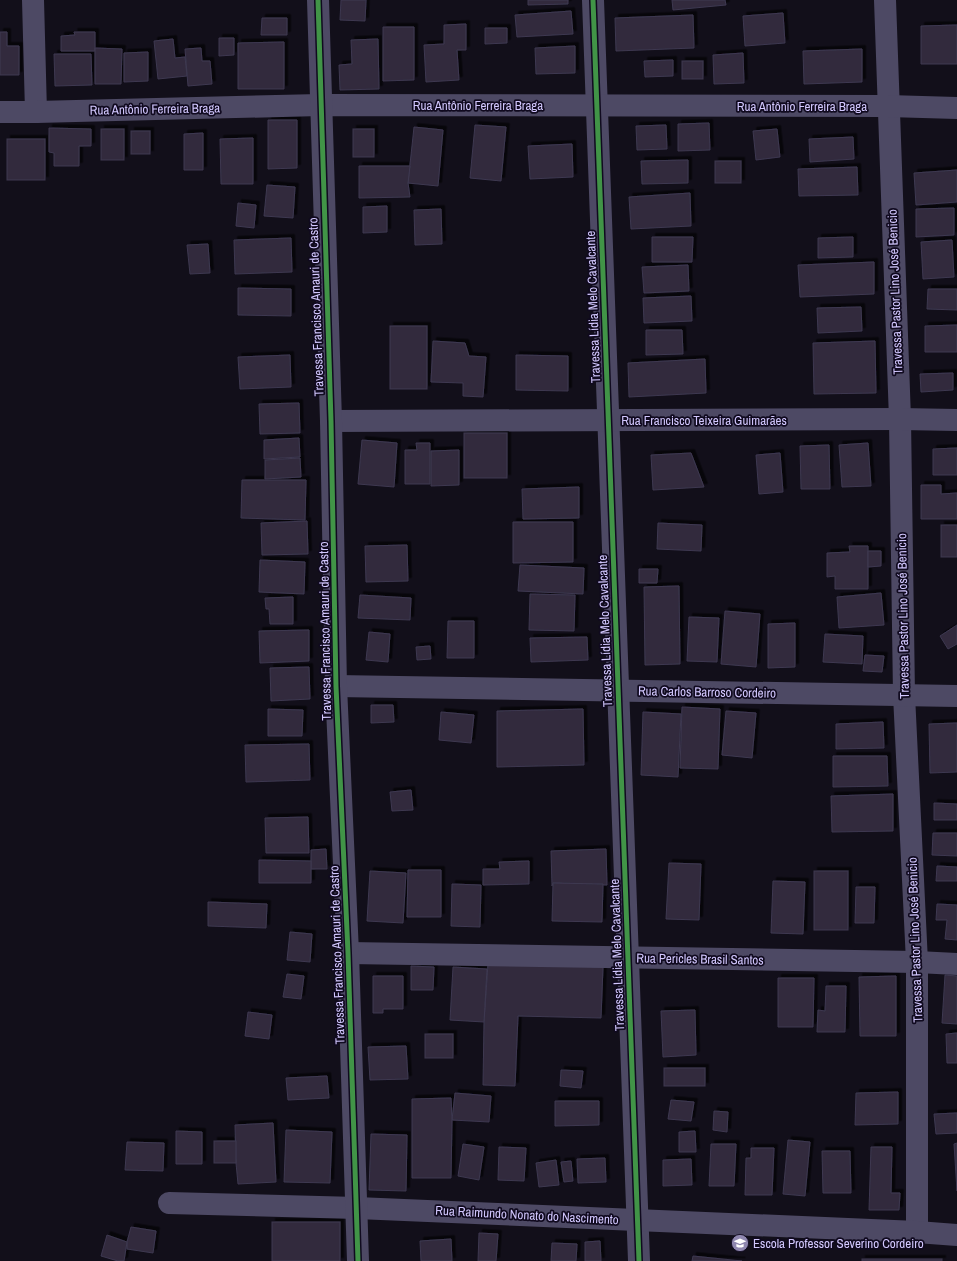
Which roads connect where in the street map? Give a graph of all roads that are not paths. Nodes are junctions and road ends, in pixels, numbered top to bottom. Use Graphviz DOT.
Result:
graph roads {
  1 [pos="33,0"];
  2 [pos="318,0"];
  3 [pos="593,0"];
  4 [pos="885,0"];
  5 [pos="320,105"];
  6 [pos="597,105"];
  7 [pos="888,106"];
  8 [pos="957,108"];
  9 [pos="0,112"];
  10 [pos="36,112"];
  11 [pos="900,419"];
  12 [pos="608,420"];
  13 [pos="957,420"];
  14 [pos="331,421"];
  15 [pos="336,686"];
  16 [pos="618,691"];
  17 [pos="904,695"];
  18 [pos="957,696"];
  19 [pos="348,953"];
  20 [pos="628,958"];
  21 [pos="917,962"];
  22 [pos="957,964"];
  23 [pos="169,1204"];
  24 [pos="357,1208"];
  25 [pos="637,1220"];
  26 [pos="917,1232"];
  27 [pos="957,1234"];
  28 [pos="358,1261"];
  29 [pos="638,1261"];
  1 -- 10 [label="street"];
  2 -- 5 [label="street, Travessa Francisco Amauri de Castro"];
  3 -- 6 [label="street, Travessa Lídia Melo Cavalcante"];
  4 -- 7 [label="street, Travessa Pastor Lino José Benicio"];
  5 -- 6 [label="street, Rua Antônio Ferreira Braga"];
  5 -- 10 [label="street, Rua Antônio Ferreira Braga"];
  5 -- 14 [label="street, Travessa Francisco Amauri de Castro"];
  6 -- 7 [label="street, Rua Antônio Ferreira Braga"];
  6 -- 12 [label="street, Travessa Lídia Melo Cavalcante"];
  7 -- 8 [label="street, Rua Antônio Ferreira Braga"];
  7 -- 11 [label="street, Travessa Pastor Lino José Benicio"];
  9 -- 10 [label="street, Rua Antônio Ferreira Braga"];
  11 -- 12 [label="street, Rua Francisco Teixeira Guimarães"];
  11 -- 13 [label="street, Rua Francisco Teixeira Guimarães"];
  11 -- 17 [label="street, Travessa Pastor Lino José Benicio"];
  12 -- 14 [label="street, Rua Francisco Teixeira Guimarães"];
  12 -- 16 [label="street, Travessa Lídia Melo Cavalcante"];
  14 -- 15 [label="street, Travessa Francisco Amauri de Castro"];
  15 -- 16 [label="street, Rua Carlos Barroso Cordeiro"];
  15 -- 19 [label="street, Travessa Francisco Amauri de Castro"];
  16 -- 17 [label="street, Rua Carlos Barroso Cordeiro"];
  16 -- 20 [label="street, Travessa Lídia Melo Cavalcante"];
  17 -- 18 [label="street, Rua Carlos Barroso Cordeiro"];
  17 -- 21 [label="street, Travessa Pastor Lino José Benicio"];
  19 -- 20 [label="street, Rua Pericles Brasil Santos"];
  19 -- 24 [label="street, Travessa Francisco Amauri de Castro"];
  20 -- 21 [label="street, Rua Pericles Brasil Santos"];
  20 -- 25 [label="street, Travessa Lídia Melo Cavalcante"];
  21 -- 22 [label="street, Rua Pericles Brasil Santos"];
  21 -- 26 [label="street, Travessa Pastor Lino José Benicio"];
  23 -- 24 [label="street, Rua Raimundo Nonato do Nascimento"];
  24 -- 25 [label="street, Rua Raimundo Nonato do Nascimento"];
  24 -- 28 [label="street, Travessa Francisco Amauri de Castro"];
  25 -- 26 [label="street, Rua Raimundo Nonato do Nascimento"];
  25 -- 29 [label="street, Travessa Lídia Melo Cavalcante"];
  26 -- 27 [label="street, Rua Raimundo Nonato do Nascimento"];
}
